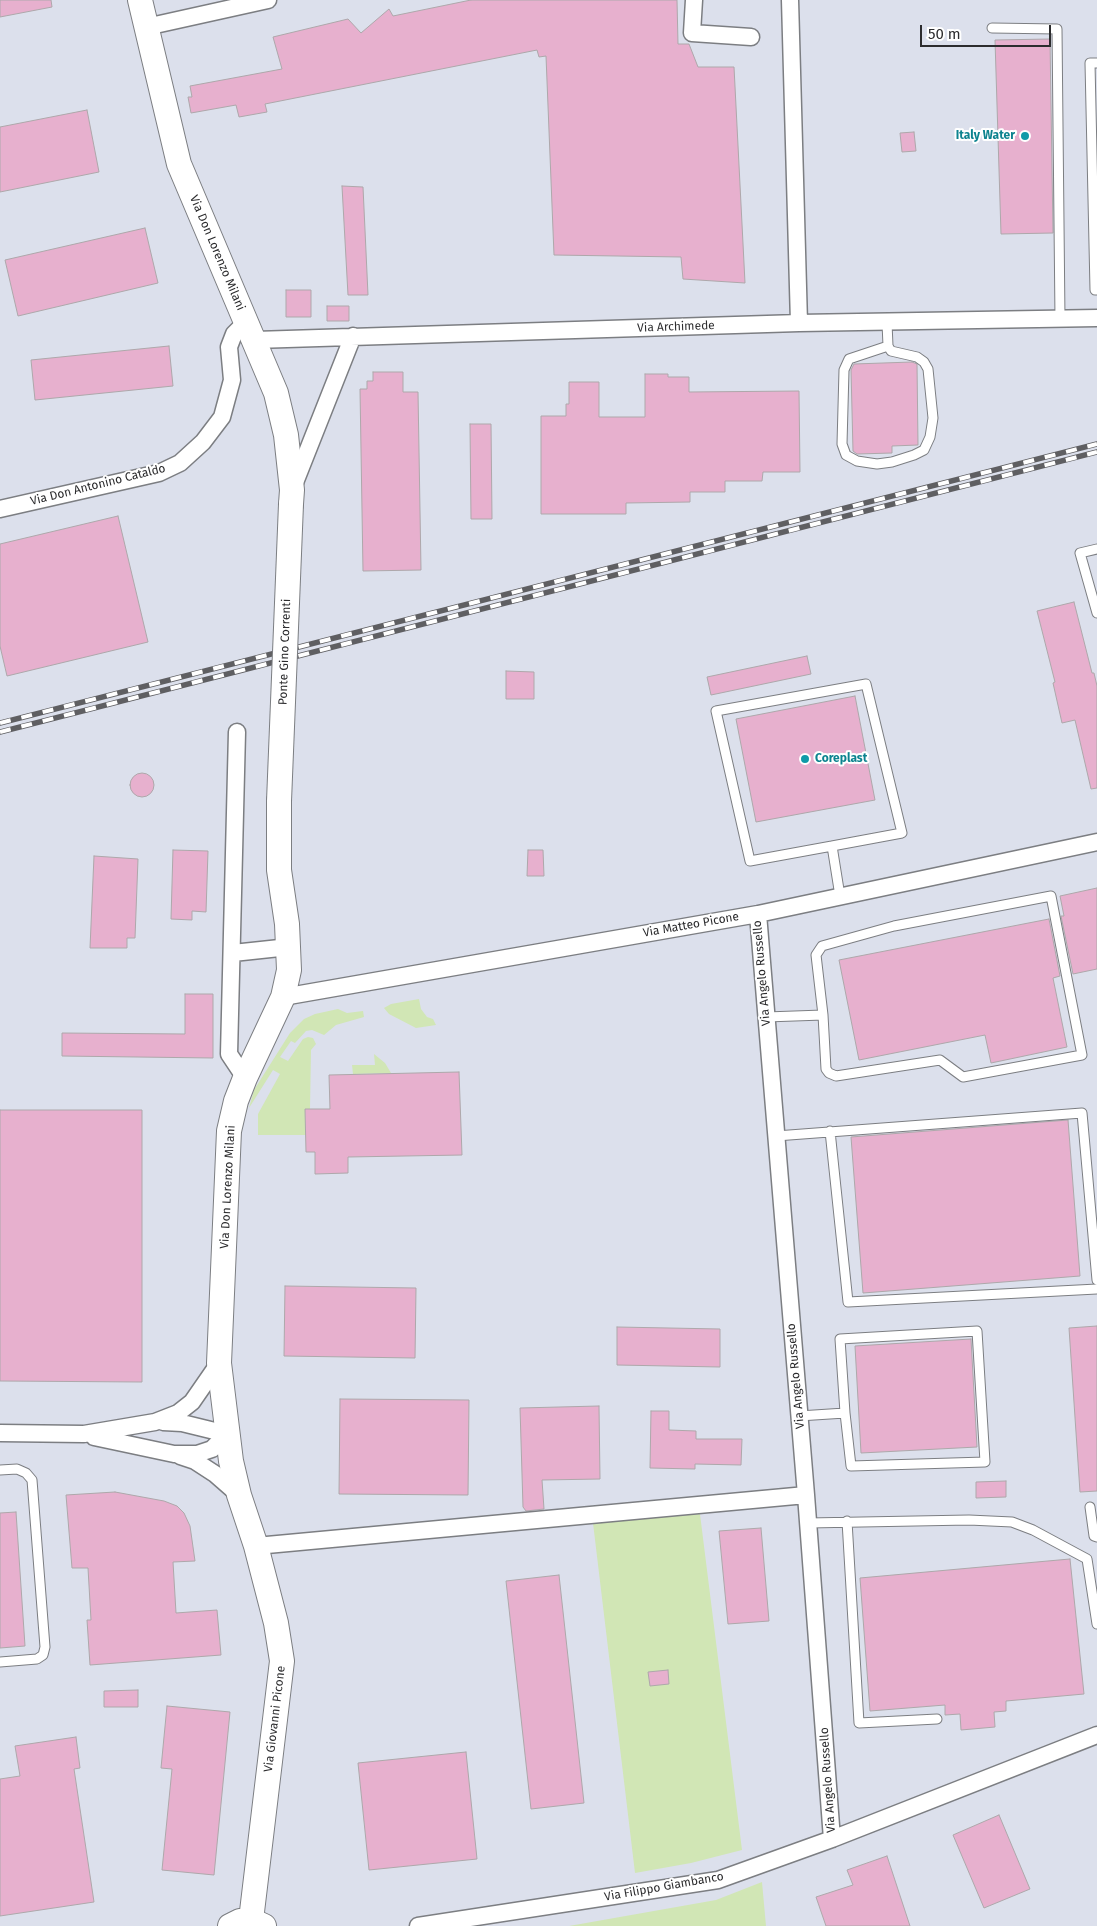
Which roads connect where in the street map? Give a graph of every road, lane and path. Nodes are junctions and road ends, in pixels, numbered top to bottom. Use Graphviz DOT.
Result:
graph roads {
  1 [pos="140,0"];
  2 [pos="268,0"];
  3 [pos="694,0"];
  4 [pos="790,0"];
  5 [pos="146,27"];
  6 [pos="992,28"];
  7 [pos="751,37"];
  8 [pos="1097,63"];
  9 [pos="1097,290"];
  10 [pos="1097,318"];
  11 [pos="1060,319"];
  12 [pos="799,323"];
  13 [pos="887,323"];
  14 [pos="251,331"];
  15 [pos="353,336"];
  16 [pos="888,346"];
  17 [pos="292,497"];
  18 [pos="0,509"];
  19 [pos="1097,549"];
  20 [pos="1097,613"];
  21 [pos="237,732"];
  22 [pos="279,801"];
  23 [pos="1097,842"];
  24 [pos="832,846"];
  25 [pos="840,896"];
  26 [pos="758,914"];
  27 [pos="289,947"];
  28 [pos="232,952"];
  29 [pos="283,997"];
  30 [pos="823,1015"];
  31 [pos="766,1017"];
  32 [pos="245,1078"];
  33 [pos="830,1131"];
  34 [pos="776,1136"];
  35 [pos="1097,1280"];
  36 [pos="1097,1289"];
  37 [pos="219,1364"];
  38 [pos="845,1413"];
  39 [pos="799,1416"];
  40 [pos="155,1422"];
  41 [pos="0,1433"];
  42 [pos="84,1434"];
  43 [pos="227,1434"];
  44 [pos="174,1454"];
  45 [pos="0,1470"];
  46 [pos="239,1495"];
  47 [pos="806,1495"];
  48 [pos="1090,1508"];
  49 [pos="847,1522"];
  50 [pos="808,1523"];
  51 [pos="1097,1537"];
  52 [pos="256,1546"];
  53 [pos="1097,1624"];
  54 [pos="0,1662"];
  55 [pos="937,1719"];
  56 [pos="1097,1735"];
  57 [pos="832,1839"];
  58 [pos="248,1924"];
  59 [pos="418,1926"];
  1 -- 5 [label="street, Via Don Lorenzo Milani"];
  2 -- 5 [label="street"];
  3 -- 7 [label="street"];
  4 -- 12 [label="street"];
  5 -- 14 [label="street, Via Don Lorenzo Milani"];
  6 -- 11 [label="lane"];
  8 -- 9 [label="lane"];
  10 -- 11 [label="street, Via Archimede"];
  11 -- 13 [label="street, Via Archimede"];
  12 -- 13 [label="street, Via Archimede"];
  12 -- 15 [label="street, Via Archimede"];
  13 -- 16 [label="lane"];
  14 -- 15 [label="street, Via Archimede"];
  14 -- 17 [label="street, Via Don Lorenzo Milani"];
  14 -- 18 [label="street, Via Don Antonino Cataldo"];
  15 -- 17 [label="street"];
  16 -- 16 [label="lane"];
  17 -- 22 [label="street, Ponte Gino Correnti, bridge"];
  19 -- 20 [label="lane"];
  21 -- 28 [label="street"];
  22 -- 27 [label="street, Via Don Lorenzo Milani"];
  23 -- 25 [label="street, Via Matteo Picone"];
  24 -- 24 [label="lane"];
  24 -- 25 [label="lane"];
  25 -- 26 [label="street, Via Matteo Picone"];
  26 -- 29 [label="street, Via Matteo Picone"];
  26 -- 31 [label="street, Via Angelo Russello"];
  27 -- 28 [label="street"];
  27 -- 29 [label="street, Via Don Lorenzo Milani"];
  28 -- 32 [label="street"];
  29 -- 32 [label="street, Via Don Lorenzo Milani"];
  30 -- 30 [label="lane"];
  30 -- 31 [label="lane"];
  31 -- 34 [label="street, Via Angelo Russello"];
  32 -- 37 [label="street, Via Don Lorenzo Milani"];
  33 -- 34 [label="lane"];
  33 -- 35 [label="lane"];
  33 -- 36 [label="lane"];
  34 -- 39 [label="street, Via Angelo Russello"];
  37 -- 40 [label="street"];
  37 -- 43 [label="street, Via Don Lorenzo Milani"];
  38 -- 38 [label="lane"];
  38 -- 39 [label="lane"];
  39 -- 47 [label="street, Via Angelo Russello"];
  40 -- 42 [label="street"];
  40 -- 43 [label="street"];
  41 -- 42 [label="street"];
  42 -- 44 [label="street"];
  43 -- 44 [label="street"];
  43 -- 46 [label="street, Via Giovanni Picone"];
  44 -- 46 [label="street"];
  45 -- 54 [label="lane"];
  46 -- 52 [label="street, Via Giovanni Picone"];
  47 -- 50 [label="street, Via Angelo Russello"];
  47 -- 52 [label="street"];
  48 -- 51 [label="lane"];
  49 -- 50 [label="lane"];
  49 -- 53 [label="lane"];
  49 -- 55 [label="lane"];
  50 -- 57 [label="street, Via Angelo Russello"];
  52 -- 58 [label="street, Via Giovanni Picone"];
  56 -- 57 [label="street, Via Filippo Giambanco"];
  57 -- 59 [label="street, Via Filippo Giambanco"];
}
